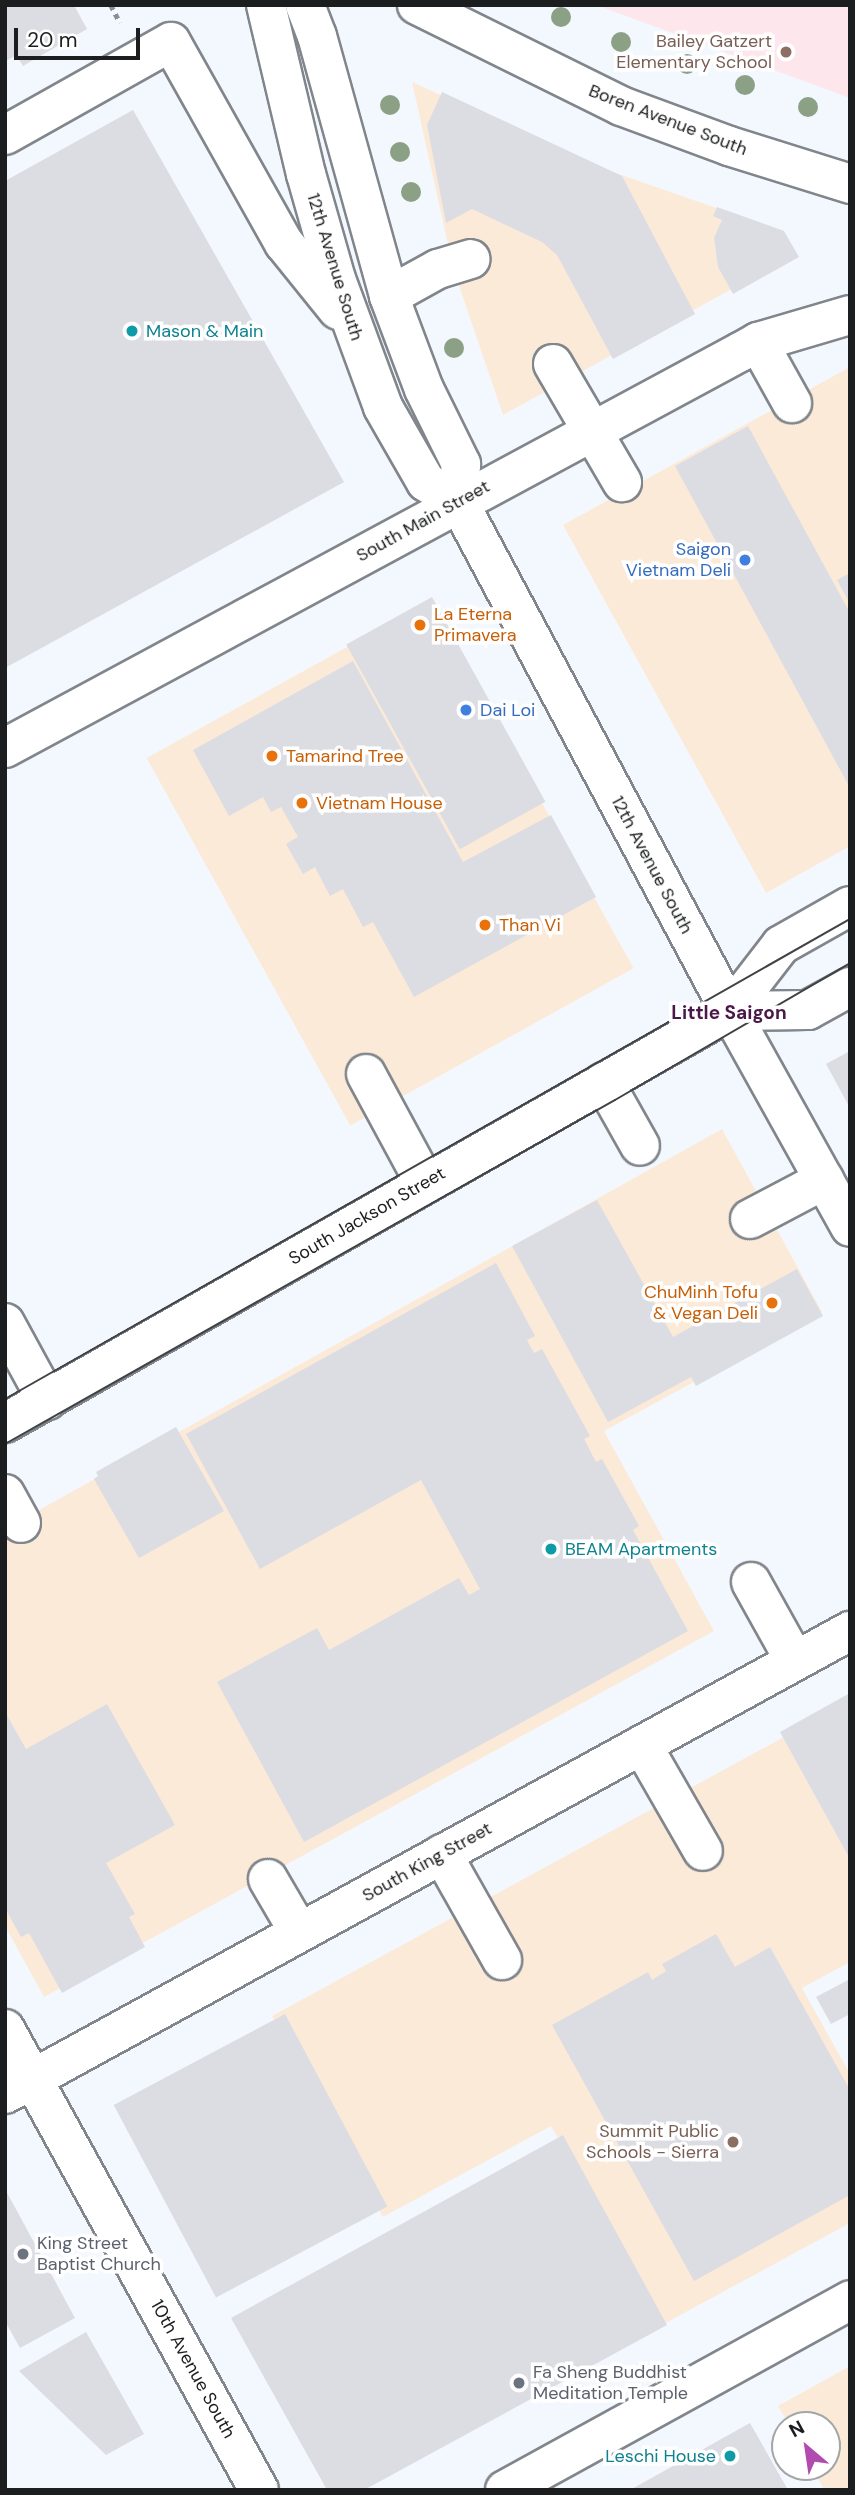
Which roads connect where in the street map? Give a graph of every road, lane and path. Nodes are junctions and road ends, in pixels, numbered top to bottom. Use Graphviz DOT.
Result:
graph roads {
  1 [pos="266,5"];
  2 [pos="304,5"];
  3 [pos="417,5"];
  4 [pos="5,135"];
  5 [pos="850,184"];
  6 [pos="470,259"];
  7 [pos="389,296"];
  8 [pos="850,315"];
  9 [pos="352,328"];
  10 [pos="758,342"];
  11 [pos="553,364"];
  12 [pos="792,403"];
  13 [pos="591,431"];
  14 [pos="622,482"];
  15 [pos="458,501"];
  16 [pos="5,748"];
  17 [pos="850,906"];
  18 [pos="850,987"];
  19 [pos="730,1011"];
  20 [pos="366,1074"];
  21 [pos="604,1082"];
  22 [pos="640,1146"];
  23 [pos="824,1180"];
  24 [pos="425,1183"];
  25 [pos="750,1219"];
  26 [pos="850,1227"];
  27 [pos="5,1323"];
  28 [pos="47,1399"];
  29 [pos="5,1423"];
  30 [pos="751,1582"];
  31 [pos="850,1631"];
  32 [pos="795,1661"];
  33 [pos="642,1745"];
  34 [pos="703,1851"];
  35 [pos="442,1854"];
  36 [pos="268,1878"];
  37 [pos="299,1933"];
  38 [pos="502,1960"];
  39 [pos="5,2029"];
  40 [pos="19,2086"];
  41 [pos="850,2300"];
  42 [pos="259,2490"];
  43 [pos="505,2490"];
  1 -- 9 [label="main road, 12th Avenue South"];
  2 -- 7 [label="main road"];
  3 -- 5 [label="main road, Boren Avenue South"];
  4 -- 9 [label="main road"];
  6 -- 7 [label="main road"];
  7 -- 15 [label="main road"];
  8 -- 10 [label="main road, South Main Street"];
  9 -- 15 [label="main road, 12th Avenue South"];
  10 -- 12 [label="main road"];
  10 -- 13 [label="main road, South Main Street"];
  11 -- 13 [label="main road"];
  13 -- 14 [label="main road"];
  13 -- 15 [label="main road, South Main Street"];
  15 -- 16 [label="main road, South Main Street"];
  15 -- 19 [label="main road, 12th Avenue South"];
  17 -- 19 [label="main road, South Jackson Street"];
  18 -- 19 [label="main road, South Jackson Street"];
  19 -- 21 [label="main road, South Jackson Street"];
  19 -- 23 [label="main road, 12th Avenue South"];
  20 -- 24 [label="main road"];
  21 -- 22 [label="main road"];
  21 -- 24 [label="main road, South Jackson Street"];
  23 -- 25 [label="main road"];
  23 -- 26 [label="main road, 12th Avenue South"];
  24 -- 28 [label="main road, South Jackson Street"];
  27 -- 28 [label="main road"];
  28 -- 29 [label="main road, South Jackson Street"];
  30 -- 32 [label="main road"];
  31 -- 32 [label="main road, South King Street"];
  32 -- 33 [label="main road, South King Street"];
  33 -- 34 [label="main road"];
  33 -- 35 [label="main road, South King Street"];
  35 -- 37 [label="main road, South King Street"];
  35 -- 38 [label="main road"];
  36 -- 37 [label="main road"];
  37 -- 40 [label="main road, South King Street"];
  39 -- 40 [label="main road, 10th Avenue South"];
  40 -- 42 [label="main road, 10th Avenue South"];
  41 -- 43 [label="main road"];
}
